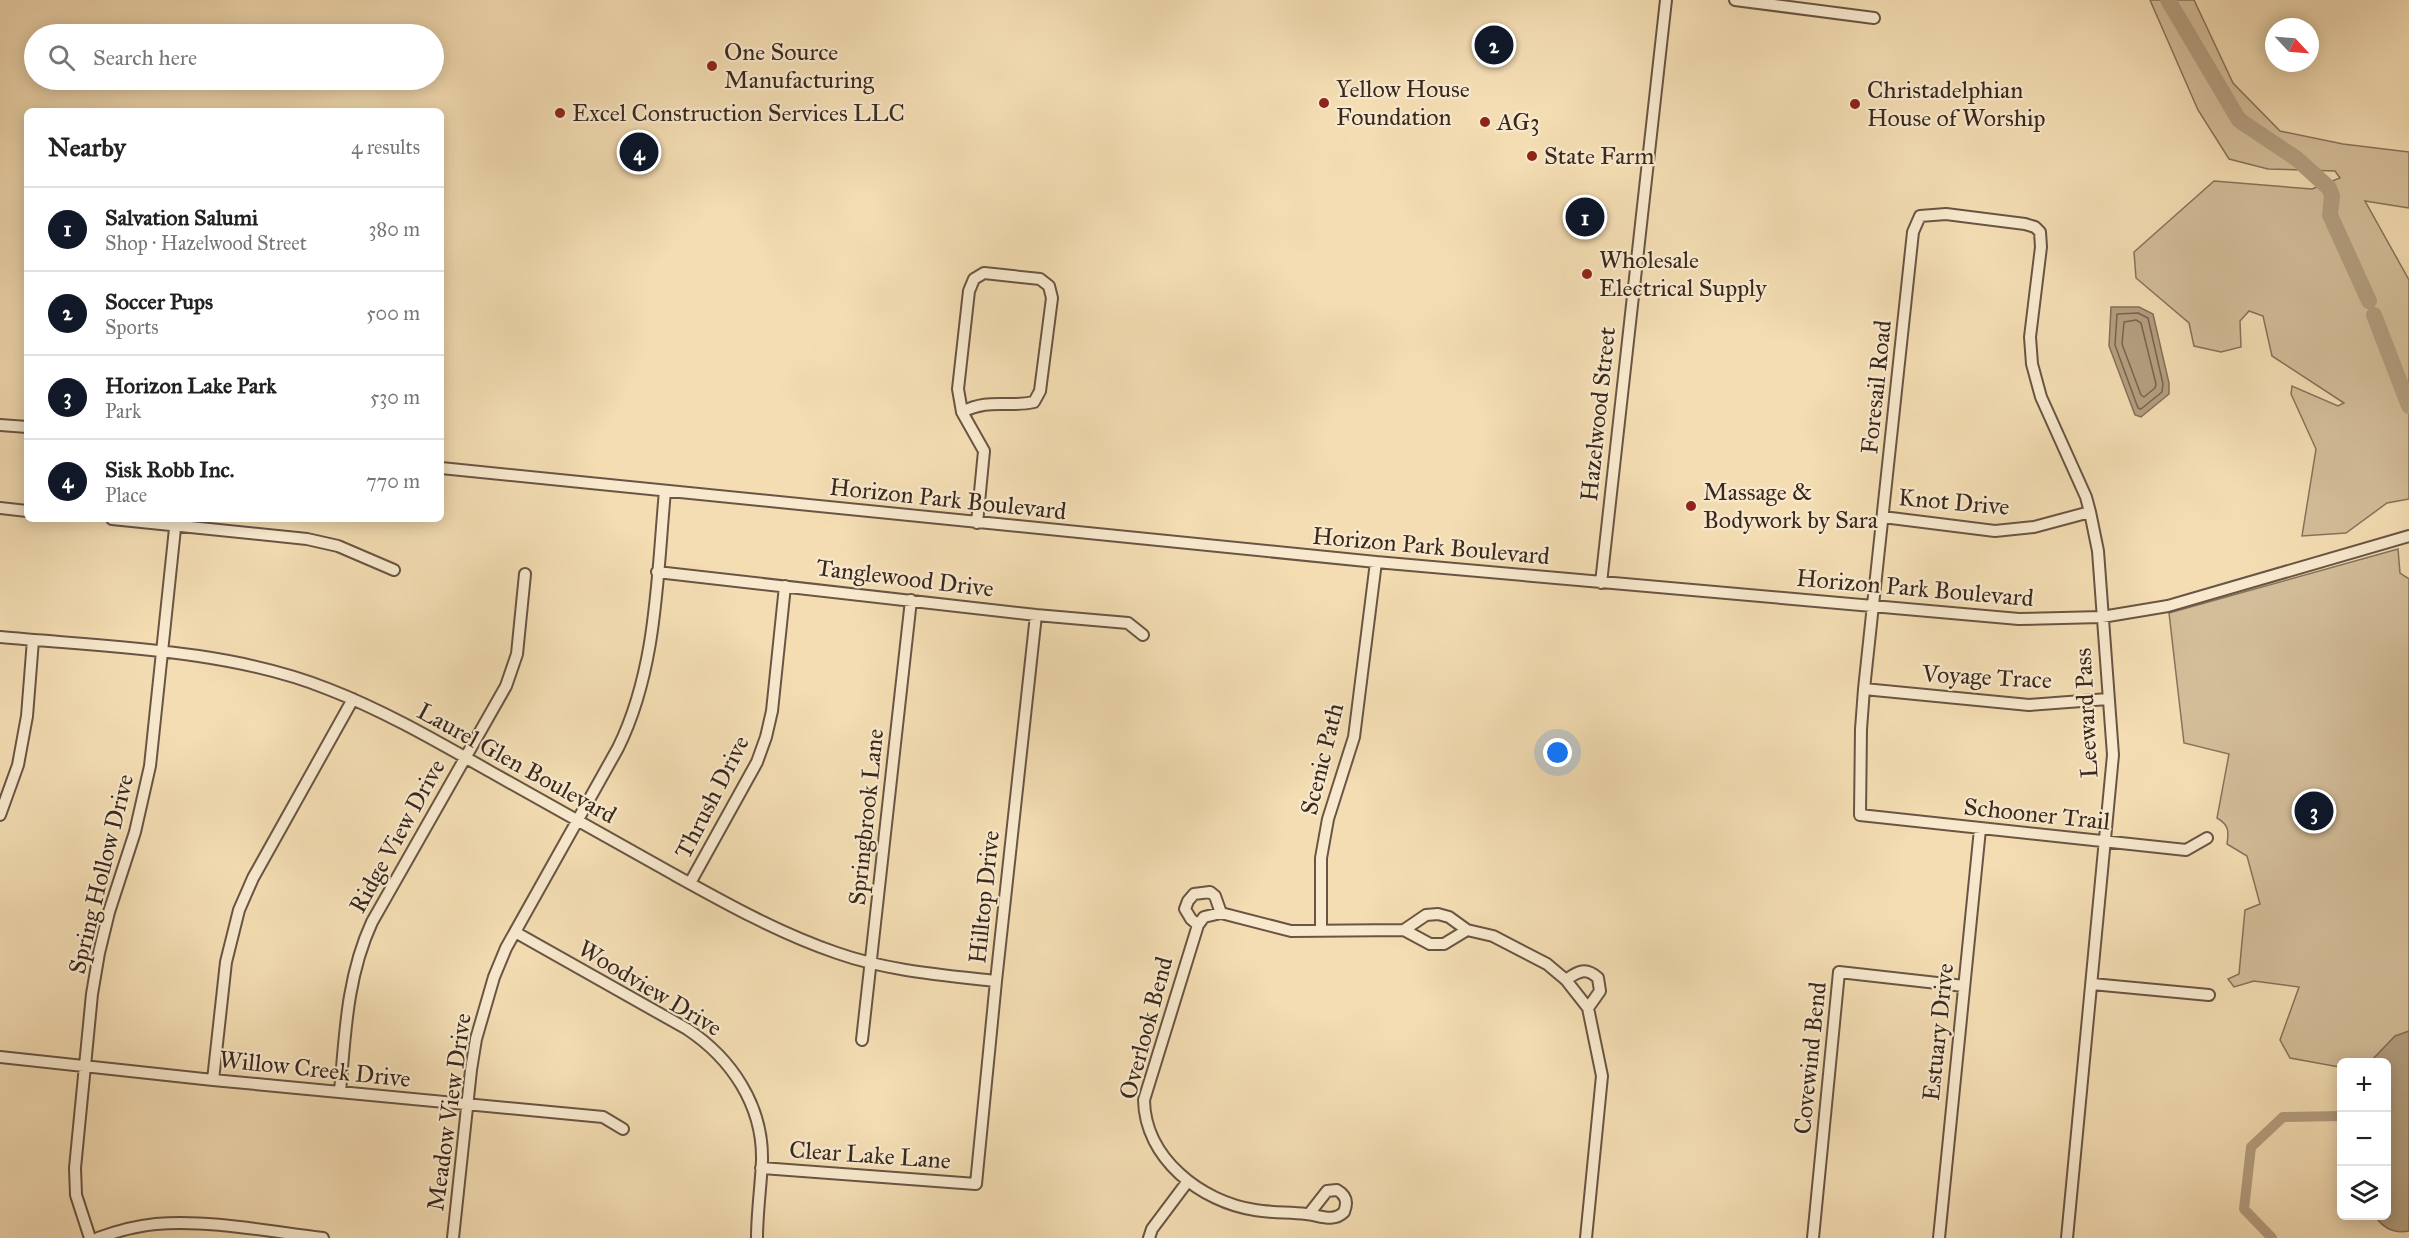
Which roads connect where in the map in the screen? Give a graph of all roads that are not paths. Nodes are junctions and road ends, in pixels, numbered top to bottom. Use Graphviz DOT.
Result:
graph roads {
  1 [pos="1666,0"];
  2 [pos="1735,0"];
  3 [pos="1874,18"];
  4 [pos="2040,232"];
  5 [pos="962,412"];
  6 [pos="0,425"];
  7 [pos="24,427"];
  8 [pos="444,468"];
  9 [pos="665,491"];
  10 [pos="0,508"];
  11 [pos="24,511"];
  12 [pos="2090,512"];
  13 [pos="1883,518"];
  14 [pos="159,522"];
  15 [pos="175,523"];
  16 [pos="977,523"];
  17 [pos="2409,536"];
  18 [pos="1376,562"];
  19 [pos="394,570"];
  20 [pos="657,572"];
  21 [pos="525,574"];
  22 [pos="1601,583"];
  23 [pos="785,586"];
  24 [pos="911,600"];
  25 [pos="1873,606"];
  26 [pos="1036,615"];
  27 [pos="2102,617"];
  28 [pos="1143,635"];
  29 [pos="0,637"];
  30 [pos="33,640"];
  31 [pos="162,653"];
  32 [pos="1864,689"];
  33 [pos="352,699"];
  34 [pos="2108,699"];
  35 [pos="465,757"];
  36 [pos="0,815"];
  37 [pos="1860,815"];
  38 [pos="578,821"];
  39 [pos="1980,830"];
  40 [pos="2207,838"];
  41 [pos="2106,843"];
  42 [pos="690,884"];
  43 [pos="1221,913"];
  44 [pos="1198,925"];
  45 [pos="1322,930"];
  46 [pos="1404,930"];
  47 [pos="1467,930"];
  48 [pos="515,932"];
  49 [pos="871,962"];
  50 [pos="1566,980"];
  51 [pos="996,981"];
  52 [pos="2092,984"];
  53 [pos="1964,986"];
  54 [pos="2208,995"];
  55 [pos="1588,1008"];
  56 [pos="862,1040"];
  57 [pos="0,1057"];
  58 [pos="86,1067"];
  59 [pos="213,1080"];
  60 [pos="340,1092"];
  61 [pos="467,1105"];
  62 [pos="623,1129"];
  63 [pos="761,1168"];
  64 [pos="1188,1181"];
  65 [pos="976,1184"];
  66 [pos="1309,1214"];
  67 [pos="253,1234"];
  68 [pos="90,1238"];
  69 [pos="98,1238"];
  70 [pos="323,1238"];
  71 [pos="453,1238"];
  72 [pos="756,1238"];
  73 [pos="1149,1238"];
  74 [pos="1586,1238"];
  75 [pos="1813,1238"];
  76 [pos="1939,1238"];
  77 [pos="2067,1238"];
  1 -- 22 [label="street, Hazelwood Street"];
  2 -- 3 [label="street"];
  4 -- 12 [label="street, Leeward Pass"];
  4 -- 13 [label="street, Foresail Road"];
  5 -- 5 [label="street"];
  5 -- 16 [label="street"];
  6 -- 7 [label="street"];
  8 -- 9 [label="street, Horizon Park Boulevard"];
  9 -- 16 [label="street, Horizon Park Boulevard"];
  9 -- 20 [label="street, Meadow View Drive"];
  10 -- 11 [label="street"];
  12 -- 13 [label="street, Knot Drive"];
  12 -- 27 [label="street, Leeward Pass"];
  13 -- 25 [label="street, Foresail Road"];
  14 -- 15 [label="street"];
  15 -- 19 [label="street"];
  15 -- 31 [label="street, Spring Hollow Drive"];
  16 -- 18 [label="street, Horizon Park Boulevard"];
  17 -- 27 [label="street, Horizon Park Boulevard"];
  18 -- 22 [label="street, Horizon Park Boulevard"];
  18 -- 45 [label="street, Scenic Path"];
  20 -- 23 [label="street, Tanglewood Drive"];
  20 -- 38 [label="street, Meadow View Drive"];
  21 -- 35 [label="street, Ridge View Drive"];
  22 -- 25 [label="street, Horizon Park Boulevard"];
  23 -- 24 [label="street, Tanglewood Drive"];
  23 -- 42 [label="street, Thrush Drive"];
  24 -- 26 [label="street, Tanglewood Drive"];
  24 -- 49 [label="street, Springbrook Lane"];
  25 -- 27 [label="street, Horizon Park Boulevard"];
  25 -- 32 [label="street, Foresail Road"];
  26 -- 28 [label="street, Tanglewood Drive"];
  26 -- 51 [label="street, Hilltop Drive"];
  27 -- 34 [label="street, Leeward Pass"];
  29 -- 30 [label="street, Laurel Glen Boulevard"];
  30 -- 31 [label="street, Laurel Glen Boulevard"];
  30 -- 36 [label="street"];
  31 -- 33 [label="street, Laurel Glen Boulevard"];
  31 -- 58 [label="street, Spring Hollow Drive"];
  32 -- 34 [label="street, Voyage Trace"];
  32 -- 37 [label="street, Foresail Road"];
  33 -- 35 [label="street, Laurel Glen Boulevard"];
  33 -- 59 [label="street"];
  34 -- 41 [label="street, Leeward Pass"];
  35 -- 38 [label="street, Laurel Glen Boulevard"];
  35 -- 60 [label="street, Ridge View Drive"];
  37 -- 39 [label="street, Schooner Trail"];
  38 -- 42 [label="street, Laurel Glen Boulevard"];
  38 -- 48 [label="street, Meadow View Drive"];
  39 -- 41 [label="street, Schooner Trail"];
  39 -- 53 [label="street, Estuary Drive"];
  40 -- 41 [label="street, Schooner Trail"];
  41 -- 52 [label="street, Leeward Pass"];
  42 -- 49 [label="street, Laurel Glen Boulevard"];
  43 -- 44 [label="street"];
  43 -- 44 [label="street"];
  43 -- 45 [label="street"];
  44 -- 64 [label="street, Overlook Bend"];
  45 -- 46 [label="street"];
  46 -- 47 [label="street"];
  46 -- 47 [label="street"];
  47 -- 50 [label="street"];
  48 -- 61 [label="street, Meadow View Drive"];
  48 -- 63 [label="street, Woodview Drive"];
  49 -- 51 [label="street, Laurel Glen Boulevard"];
  49 -- 56 [label="street, Springbrook Lane"];
  50 -- 55 [label="street"];
  50 -- 55 [label="street"];
  51 -- 65 [label="street, Hilltop Drive"];
  52 -- 54 [label="street"];
  52 -- 77 [label="street, Leeward Pass"];
  53 -- 75 [label="street, Covewind Bend"];
  53 -- 76 [label="street, Estuary Drive"];
  55 -- 74 [label="street"];
  57 -- 58 [label="street, Willow Creek Drive"];
  58 -- 59 [label="street, Willow Creek Drive"];
  58 -- 68 [label="street, Spring Hollow Drive"];
  59 -- 60 [label="street, Willow Creek Drive"];
  60 -- 61 [label="street, Willow Creek Drive"];
  61 -- 62 [label="street, Willow Creek Drive"];
  61 -- 71 [label="street, Meadow View Drive"];
  63 -- 65 [label="street, Clear Lake Lane"];
  63 -- 72 [label="street, Woodview Drive"];
  64 -- 66 [label="street, Overlook Bend"];
  64 -- 73 [label="street"];
  67 -- 69 [label="street"];
  67 -- 70 [label="street"];
}
